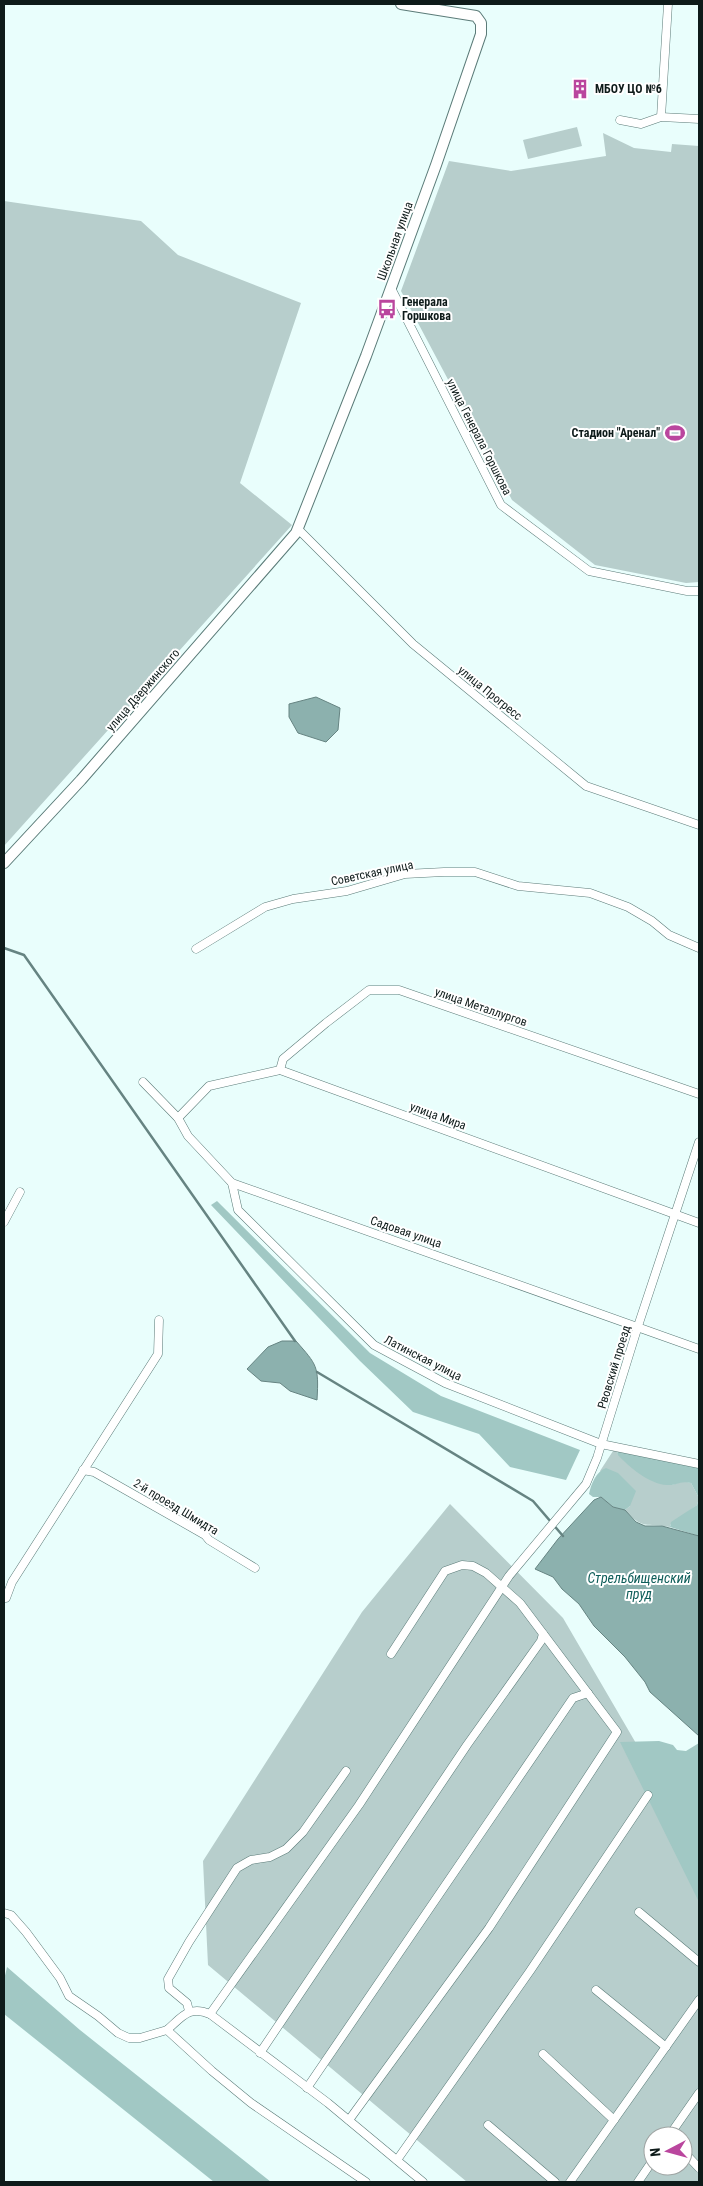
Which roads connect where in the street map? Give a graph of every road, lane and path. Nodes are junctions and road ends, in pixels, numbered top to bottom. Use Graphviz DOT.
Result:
graph roads {
  1 [pos="401,4"];
  2 [pos="668,4"];
  3 [pos="661,117"];
  4 [pos="699,119"];
  5 [pos="620,120"];
  6 [pos="391,288"];
  7 [pos="298,529"];
  8 [pos="699,591"];
  9 [pos="699,825"];
  10 [pos="4,863"];
  11 [pos="699,948"];
  12 [pos="196,949"];
  13 [pos="280,1070"];
  14 [pos="143,1082"];
  15 [pos="699,1094"];
  16 [pos="178,1118"];
  17 [pos="699,1142"];
  18 [pos="232,1183"];
  19 [pos="20,1192"];
  20 [pos="675,1215"];
  21 [pos="4,1222"];
  22 [pos="699,1223"];
  23 [pos="159,1320"];
  24 [pos="638,1326"];
  25 [pos="699,1349"];
  26 [pos="602,1444"];
  27 [pos="699,1464"];
  28 [pos="83,1470"];
  29 [pos="254,1568"];
  30 [pos="502,1587"];
  31 [pos="5,1598"];
  32 [pos="543,1634"];
  33 [pos="391,1654"];
  34 [pos="588,1693"];
  35 [pos="346,1771"];
  36 [pos="648,1795"];
  37 [pos="639,1912"];
  38 [pos="4,1913"];
  39 [pos="699,1962"];
  40 [pos="596,1990"];
  41 [pos="699,2000"];
  42 [pos="189,2011"];
  43 [pos="210,2014"];
  44 [pos="167,2030"];
  45 [pos="666,2047"];
  46 [pos="260,2053"];
  47 [pos="543,2054"];
  48 [pos="307,2088"];
  49 [pos="699,2093"];
  50 [pos="349,2120"];
  51 [pos="614,2120"];
  52 [pos="488,2125"];
  53 [pos="677,2126"];
  54 [pos="397,2160"];
  55 [pos="366,2182"];
  56 [pos="423,2182"];
  57 [pos="555,2182"];
  58 [pos="570,2182"];
  1 -- 6 [label="street, Школьная улица"];
  2 -- 3 [label="street"];
  3 -- 4 [label="street"];
  3 -- 5 [label="street"];
  6 -- 7 [label="street, Школьная улица"];
  6 -- 8 [label="street, улица Генерала Горшкова"];
  7 -- 9 [label="street, улица Прогресс"];
  7 -- 10 [label="street, улица Дзержинского"];
  11 -- 12 [label="street, Советская улица"];
  13 -- 15 [label="street, улица Металлургов"];
  13 -- 16 [label="street"];
  13 -- 20 [label="street, улица Мира"];
  14 -- 16 [label="street, Садовая улица"];
  16 -- 18 [label="street, Садовая улица"];
  17 -- 20 [label="street, Рвовский проезд"];
  18 -- 24 [label="street, Садовая улица"];
  18 -- 26 [label="street, Латинская улица"];
  19 -- 21 [label="street"];
  20 -- 22 [label="street, улица Мира"];
  20 -- 24 [label="street, Рвовский проезд"];
  23 -- 28 [label="street"];
  24 -- 25 [label="street, Садовая улица"];
  24 -- 26 [label="street, Рвовский проезд"];
  26 -- 27 [label="street, Латинская улица"];
  26 -- 30 [label="street, Рвовский проезд"];
  28 -- 29 [label="street, 2-й проезд Шмидта"];
  28 -- 31 [label="street"];
  30 -- 32 [label="street"];
  30 -- 33 [label="street"];
  30 -- 43 [label="street, Рвовский проезд"];
  32 -- 34 [label="street"];
  32 -- 46 [label="street"];
  34 -- 48 [label="street"];
  34 -- 50 [label="street"];
  35 -- 42 [label="street"];
  36 -- 54 [label="street"];
  37 -- 39 [label="street"];
  38 -- 44 [label="street"];
  40 -- 45 [label="street"];
  41 -- 45 [label="street"];
  42 -- 43 [label="street"];
  42 -- 44 [label="street"];
  43 -- 46 [label="street"];
  44 -- 55 [label="street"];
  45 -- 51 [label="street"];
  46 -- 48 [label="street"];
  47 -- 51 [label="street"];
  48 -- 50 [label="street"];
  49 -- 53 [label="street"];
  50 -- 54 [label="street"];
  51 -- 58 [label="street"];
  52 -- 57 [label="street"];
  54 -- 56 [label="street"];
}
